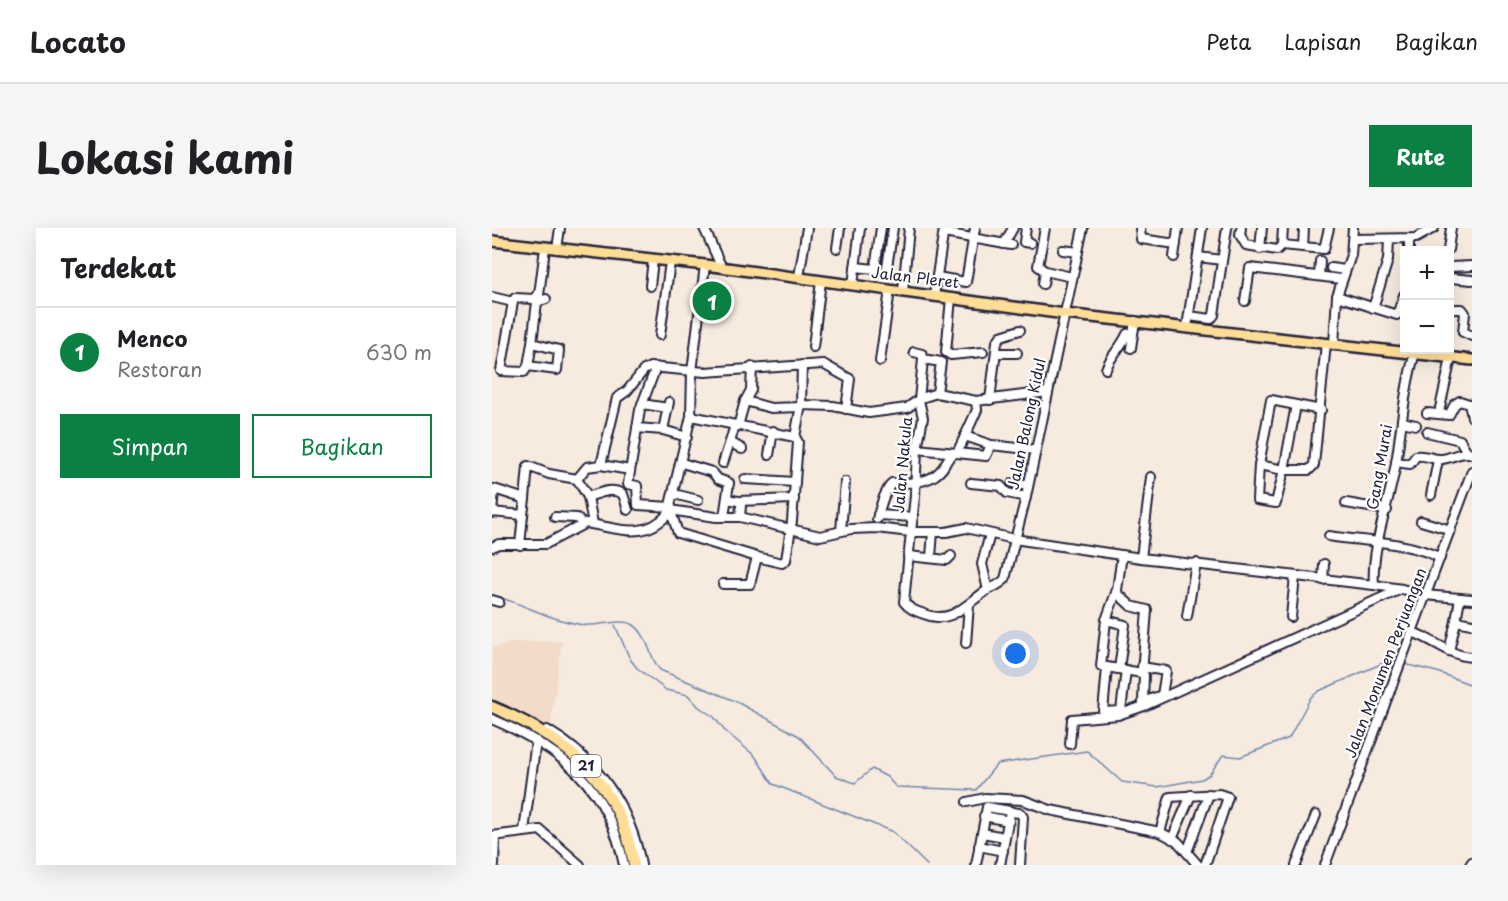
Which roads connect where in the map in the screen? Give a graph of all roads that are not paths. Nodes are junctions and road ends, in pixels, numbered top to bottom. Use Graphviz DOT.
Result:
graph roads {
  1 [pos="560,228"];
  2 [pos="704,228"];
  3 [pos="807,228"];
  4 [pos="840,228"];
  5 [pos="860,228"];
  6 [pos="881,228"];
  7 [pos="893,228"];
  8 [pos="909,228"];
  9 [pos="975,228"];
  10 [pos="1013,228"];
  11 [pos="1026,228"];
  12 [pos="1045,228"];
  13 [pos="1083,228"];
  14 [pos="1140,228"];
  15 [pos="1178,228"];
  16 [pos="1202,228"];
  17 [pos="1227,228"];
  18 [pos="1241,228"];
  19 [pos="1262,228"];
  20 [pos="1283,228"];
  21 [pos="1304,228"];
  22 [pos="1329,228"];
  23 [pos="1353,228"];
  24 [pos="1434,228"];
  25 [pos="1451,228"];
  26 [pos="944,231"];
  27 [pos="973,238"];
  28 [pos="1354,238"];
  29 [pos="1389,239"];
  30 [pos="1409,239"];
  31 [pos="492,241"];
  32 [pos="1030,243"];
  33 [pos="1176,244"];
  34 [pos="1282,245"];
  35 [pos="1409,246"];
  36 [pos="1449,246"];
  37 [pos="1302,247"];
  38 [pos="545,248"];
  39 [pos="837,248"];
  40 [pos="557,249"];
  41 [pos="1260,249"];
  42 [pos="1063,250"];
  43 [pos="1078,252"];
  44 [pos="1174,257"];
  45 [pos="1198,257"];
  46 [pos="653,260"];
  47 [pos="1222,260"];
  48 [pos="1320,261"];
  49 [pos="670,262"];
  50 [pos="705,265"];
  51 [pos="1472,266"];
  52 [pos="855,267"];
  53 [pos="888,267"];
  54 [pos="1454,267"];
  55 [pos="722,268"];
  56 [pos="1331,268"];
  57 [pos="1345,270"];
  58 [pos="1045,271"];
  59 [pos="1319,276"];
  60 [pos="799,277"];
  61 [pos="937,277"];
  62 [pos="1072,277"];
  63 [pos="1454,278"];
  64 [pos="1341,279"];
  65 [pos="1472,280"];
  66 [pos="821,281"];
  67 [pos="1043,284"];
  68 [pos="853,285"];
  69 [pos="650,286"];
  70 [pos="890,290"];
  71 [pos="903,292"];
  72 [pos="934,296"];
  73 [pos="1337,296"];
  74 [pos="492,297"];
  75 [pos="951,298"];
  76 [pos="539,299"];
  77 [pos="1245,301"];
  78 [pos="513,302"];
  79 [pos="1373,308"];
  80 [pos="1454,309"];
  81 [pos="1400,313"];
  82 [pos="1065,314"];
  83 [pos="1189,316"];
  84 [pos="1135,321"];
  85 [pos="1186,327"];
  86 [pos="1020,330"];
  87 [pos="1132,333"];
  88 [pos="660,335"];
  89 [pos="1472,336"];
  90 [pos="532,343"];
  91 [pos="1330,344"];
  92 [pos="813,347"];
  93 [pos="1131,348"];
  94 [pos="1400,351"];
  95 [pos="914,352"];
  96 [pos="983,352"];
  97 [pos="996,353"];
  98 [pos="1017,353"];
  99 [pos="1415,354"];
  100 [pos="1434,354"];
  101 [pos="1451,358"];
  102 [pos="923,359"];
  103 [pos="1472,360"];
  104 [pos="880,361"];
  105 [pos="802,365"];
  106 [pos="528,366"];
  107 [pos="656,367"];
  108 [pos="752,368"];
  109 [pos="492,369"];
  110 [pos="1106,369"];
  111 [pos="501,371"];
  112 [pos="692,372"];
  113 [pos="1048,392"];
  114 [pos="937,393"];
  115 [pos="919,400"];
  116 [pos="990,400"];
  117 [pos="745,401"];
  118 [pos="976,401"];
  119 [pos="642,404"];
  120 [pos="1296,405"];
  121 [pos="801,406"];
  122 [pos="1440,408"];
  123 [pos="846,409"];
  124 [pos="1321,410"];
  125 [pos="1427,413"];
  126 [pos="691,416"];
  127 [pos="1472,417"];
  128 [pos="1402,422"];
  129 [pos="1416,425"];
  130 [pos="737,426"];
  131 [pos="637,429"];
  132 [pos="663,430"];
  133 [pos="773,431"];
  134 [pos="1427,432"];
  135 [pos="965,436"];
  136 [pos="687,437"];
  137 [pos="795,437"];
  138 [pos="730,442"];
  139 [pos="991,445"];
  140 [pos="742,449"];
  141 [pos="916,449"];
  142 [pos="1036,450"];
  143 [pos="1470,453"];
  144 [pos="956,454"];
  145 [pos="769,456"];
  146 [pos="1438,460"];
  147 [pos="1396,462"];
  148 [pos="682,463"];
  149 [pos="723,464"];
  150 [pos="601,465"];
  151 [pos="1259,465"];
  152 [pos="630,470"];
  153 [pos="1284,470"];
  154 [pos="1472,471"];
  155 [pos="1151,477"];
  156 [pos="577,479"];
  157 [pos="745,479"];
  158 [pos="795,482"];
  159 [pos="845,482"];
  160 [pos="916,483"];
  161 [pos="971,483"];
  162 [pos="1013,483"];
  163 [pos="1028,486"];
  164 [pos="493,489"];
  165 [pos="674,494"];
  166 [pos="1431,495"];
  167 [pos="588,497"];
  168 [pos="1026,497"];
  169 [pos="525,499"];
  170 [pos="728,499"];
  171 [pos="698,500"];
  172 [pos="794,500"];
  173 [pos="1346,503"];
  174 [pos="741,506"];
  175 [pos="628,510"];
  176 [pos="1387,510"];
  177 [pos="670,511"];
  178 [pos="492,513"];
  179 [pos="524,515"];
  180 [pos="555,517"];
  181 [pos="724,517"];
  182 [pos="740,517"];
  183 [pos="913,517"];
  184 [pos="1421,521"];
  185 [pos="582,524"];
  186 [pos="593,524"];
  187 [pos="791,528"];
  188 [pos="1451,530"];
  189 [pos="841,531"];
  190 [pos="911,532"];
  191 [pos="933,532"];
  192 [pos="990,534"];
  193 [pos="1329,536"];
  194 [pos="1014,539"];
  195 [pos="1379,542"];
  196 [pos="520,545"];
  197 [pos="492,547"];
  198 [pos="1122,555"];
  199 [pos="908,556"];
  200 [pos="951,556"];
  201 [pos="757,557"];
  202 [pos="931,557"];
  203 [pos="1141,558"];
  204 [pos="1440,558"];
  205 [pos="1196,563"];
  206 [pos="1324,564"];
  207 [pos="1295,576"];
  208 [pos="1323,580"];
  209 [pos="723,584"];
  210 [pos="1374,585"];
  211 [pos="1405,588"];
  212 [pos="988,590"];
  213 [pos="1116,592"];
  214 [pos="1424,596"];
  215 [pos="1460,598"];
  216 [pos="1472,599"];
  217 [pos="969,605"];
  218 [pos="1187,616"];
  219 [pos="1291,617"];
  220 [pos="1106,620"];
  221 [pos="1456,621"];
  222 [pos="1472,624"];
  223 [pos="1412,632"];
  224 [pos="966,643"];
  225 [pos="1449,651"];
  226 [pos="1472,657"];
  227 [pos="1107,668"];
  228 [pos="1123,670"];
  229 [pos="1142,670"];
  230 [pos="492,705"];
  231 [pos="492,714"];
  232 [pos="492,719"];
  233 [pos="536,741"];
  234 [pos="1070,744"];
  235 [pos="1209,794"];
  236 [pos="1191,795"];
  237 [pos="967,802"];
  238 [pos="1316,815"];
  239 [pos="1009,816"];
  240 [pos="524,831"];
  241 [pos="1160,832"];
  242 [pos="982,833"];
  243 [pos="494,836"];
  244 [pos="1005,837"];
  245 [pos="1172,839"];
  246 [pos="979,846"];
  247 [pos="1003,851"];
  248 [pos="1187,852"];
  249 [pos="494,865"];
  250 [pos="580,865"];
  251 [pos="624,865"];
  252 [pos="628,865"];
  253 [pos="634,865"];
  254 [pos="641,865"];
  255 [pos="976,865"];
  256 [pos="1000,865"];
  257 [pos="1020,865"];
  258 [pos="1198,865"];
  259 [pos="1204,865"];
  260 [pos="1296,865"];
  261 [pos="1325,865"];
  1 -- 40 [label="street"];
  2 -- 55 [label="street"];
  3 -- 60 [label="street"];
  4 -- 39 [label="street"];
  5 -- 52 [label="street"];
  6 -- 52 [label="street"];
  7 -- 53 [label="street"];
  8 -- 71 [label="street"];
  9 -- 27 [label="street"];
  10 -- 27 [label="street"];
  11 -- 32 [label="street"];
  12 -- 58 [label="street"];
  13 -- 43 [label="street, Jalan Balong Kidul"];
  14 -- 33 [label="street"];
  15 -- 33 [label="street"];
  16 -- 45 [label="street"];
  17 -- 47 [label="street"];
  18 -- 41 [label="street"];
  19 -- 41 [label="street"];
  20 -- 34 [label="street"];
  21 -- 37 [label="street"];
  22 -- 37 [label="street"];
  23 -- 28 [label="street"];
  24 -- 30 [label="street"];
  25 -- 36 [label="street"];
  26 -- 27 [label="street"];
  26 -- 61 [label="street"];
  27 -- 61 [label="street"];
  28 -- 29 [label="street"];
  28 -- 57 [label="street"];
  29 -- 30 [label="street"];
  29 -- 79 [label="street"];
  30 -- 35 [label="street"];
  31 -- 38 [label="main road, Jalan Pleret"];
  33 -- 44 [label="street"];
  34 -- 37 [label="street"];
  34 -- 41 [label="street"];
  38 -- 40 [label="main road, Jalan Pleret"];
  38 -- 76 [label="street"];
  40 -- 46 [label="main road, Jalan Pleret"];
  42 -- 43 [label="street"];
  43 -- 62 [label="street, Jalan Balong Kidul"];
  45 -- 47 [label="street"];
  45 -- 83 [label="street"];
  46 -- 49 [label="main road, Jalan Pleret"];
  46 -- 69 [label="street"];
  47 -- 83 [label="street"];
  48 -- 59 [label="street"];
  49 -- 50 [label="main road, Jalan Pleret"];
  49 -- 88 [label="street"];
  50 -- 55 [label="main road, Jalan Pleret"];
  50 -- 112 [label="street"];
  51 -- 54 [label="street"];
  52 -- 68 [label="street"];
  55 -- 60 [label="main road, Jalan Pleret"];
  56 -- 57 [label="street"];
  57 -- 64 [label="street"];
  58 -- 62 [label="street"];
  58 -- 67 [label="street"];
  59 -- 64 [label="street"];
  59 -- 77 [label="street"];
  60 -- 66 [label="main road, Jalan Pleret"];
  61 -- 72 [label="street"];
  62 -- 82 [label="street, Jalan Balong Kidul"];
  63 -- 65 [label="street"];
  64 -- 73 [label="street"];
  66 -- 68 [label="main road, Jalan Pleret"];
  66 -- 92 [label="street"];
  68 -- 70 [label="main road, Jalan Pleret"];
  70 -- 71 [label="main road, Jalan Pleret"];
  70 -- 104 [label="street"];
  71 -- 72 [label="main road, Jalan Pleret"];
  72 -- 75 [label="main road, Jalan Pleret"];
  73 -- 79 [label="street"];
  73 -- 91 [label="street"];
  74 -- 78 [label="street"];
  75 -- 82 [label="main road, Jalan Pleret"];
  75 -- 96 [label="street"];
  76 -- 78 [label="street"];
  76 -- 90 [label="street"];
  78 -- 111 [label="street"];
  79 -- 81 [label="street"];
  80 -- 89 [label="street"];
  82 -- 84 [label="main road, Jalan Pleret"];
  82 -- 113 [label="street, Jalan Balong Kidul"];
  83 -- 85 [label="street"];
  84 -- 85 [label="main road, Jalan Pleret"];
  84 -- 87 [label="street"];
  85 -- 91 [label="main road, Jalan Pleret"];
  86 -- 97 [label="street"];
  87 -- 93 [label="street"];
  87 -- 110 [label="street"];
  90 -- 106 [label="street"];
  90 -- 106 [label="street"];
  91 -- 94 [label="main road, Jalan Pleret"];
  91 -- 124 [label="street"];
  95 -- 102 [label="street"];
  97 -- 98 [label="street"];
  97 -- 116 [label="street"];
  99 -- 128 [label="street, Gang Murai"];
  100 -- 101 [label="main road, Jalan Pleret"];
  101 -- 103 [label="main road, Jalan Pleret"];
  101 -- 122 [label="street"];
  102 -- 114 [label="street"];
  102 -- 115 [label="street, Jalan Nakula"];
  105 -- 108 [label="street"];
  105 -- 121 [label="street"];
  105 -- 123 [label="street"];
  106 -- 111 [label="street"];
  107 -- 112 [label="street"];
  107 -- 119 [label="street"];
  107 -- 150 [label="street"];
  108 -- 112 [label="street"];
  108 -- 117 [label="street"];
  109 -- 111 [label="street"];
  112 -- 126 [label="street"];
  113 -- 116 [label="street"];
  113 -- 142 [label="street, Jalan Balong Kidul"];
  114 -- 115 [label="street"];
  114 -- 118 [label="street"];
  115 -- 123 [label="street"];
  115 -- 141 [label="street, Jalan Nakula"];
  116 -- 118 [label="street"];
  117 -- 121 [label="street"];
  117 -- 130 [label="street"];
  118 -- 135 [label="street"];
  119 -- 131 [label="street"];
  119 -- 132 [label="street"];
  120 -- 124 [label="street"];
  120 -- 151 [label="street"];
  120 -- 153 [label="street"];
  121 -- 123 [label="street"];
  121 -- 137 [label="street"];
  124 -- 153 [label="street"];
  125 -- 127 [label="street"];
  126 -- 130 [label="street"];
  126 -- 136 [label="street"];
  128 -- 129 [label="street"];
  128 -- 147 [label="street, Gang Murai"];
  130 -- 133 [label="street"];
  130 -- 138 [label="street"];
  131 -- 132 [label="street"];
  131 -- 152 [label="street"];
  132 -- 136 [label="street"];
  133 -- 137 [label="street"];
  133 -- 145 [label="street"];
  134 -- 143 [label="street"];
  135 -- 139 [label="street"];
  135 -- 144 [label="street"];
  136 -- 148 [label="street"];
  137 -- 158 [label="street"];
  138 -- 140 [label="street"];
  138 -- 149 [label="street"];
  139 -- 142 [label="street"];
  139 -- 144 [label="street"];
  141 -- 144 [label="street"];
  141 -- 160 [label="street, Jalan Nakula"];
  142 -- 163 [label="street, Jalan Balong Kidul"];
  143 -- 146 [label="street"];
  144 -- 160 [label="street"];
  146 -- 147 [label="street"];
  146 -- 166 [label="street"];
  147 -- 176 [label="street, Gang Murai"];
  148 -- 165 [label="street"];
  148 -- 170 [label="street"];
  150 -- 152 [label="street"];
  150 -- 156 [label="street"];
  151 -- 153 [label="street"];
  151 -- 153 [label="street"];
  152 -- 177 [label="street"];
  154 -- 188 [label="street, Jalan Monumen Perjuangan"];
  155 -- 203 [label="street"];
  156 -- 167 [label="street"];
  156 -- 169 [label="street"];
  157 -- 158 [label="street"];
  158 -- 172 [label="street"];
  159 -- 189 [label="street"];
  160 -- 183 [label="street, Jalan Nakula"];
  160 -- 183 [label="street"];
  161 -- 168 [label="street"];
  162 -- 163 [label="street"];
  163 -- 168 [label="street, Jalan Balong Kidul"];
  164 -- 169 [label="street"];
  164 -- 178 [label="street"];
  165 -- 171 [label="street"];
  165 -- 177 [label="street"];
  167 -- 175 [label="street"];
  167 -- 186 [label="street"];
  168 -- 194 [label="street, Jalan Balong Kidul"];
  169 -- 179 [label="street"];
  170 -- 172 [label="street"];
  170 -- 181 [label="street"];
  172 -- 187 [label="street"];
  173 -- 176 [label="street"];
  174 -- 182 [label="street"];
  176 -- 195 [label="street, Gang Murai"];
  177 -- 181 [label="street"];
  177 -- 186 [label="street"];
  177 -- 201 [label="street"];
  178 -- 179 [label="street"];
  179 -- 196 [label="street"];
  180 -- 185 [label="street"];
  181 -- 182 [label="street"];
  182 -- 187 [label="street"];
  183 -- 190 [label="street, Jalan Nakula"];
  184 -- 188 [label="street"];
  185 -- 186 [label="street"];
  185 -- 196 [label="street"];
  187 -- 189 [label="street"];
  187 -- 201 [label="street"];
  188 -- 204 [label="street, Jalan Monumen Perjuangan"];
  189 -- 190 [label="street"];
  190 -- 191 [label="street"];
  190 -- 199 [label="street, Jalan Nakula"];
  191 -- 192 [label="street"];
  191 -- 202 [label="street"];
  192 -- 194 [label="street"];
  192 -- 212 [label="street"];
  193 -- 195 [label="street"];
  194 -- 198 [label="street"];
  194 -- 212 [label="street, Jalan Balong Kidul"];
  195 -- 204 [label="street"];
  195 -- 210 [label="street, Gang Murai"];
  196 -- 197 [label="street"];
  198 -- 203 [label="street"];
  198 -- 213 [label="street"];
  199 -- 202 [label="street"];
  199 -- 217 [label="street, Jalan Nakula"];
  200 -- 202 [label="street"];
  201 -- 209 [label="street"];
  203 -- 205 [label="street"];
  204 -- 214 [label="street, Jalan Monumen Perjuangan"];
  205 -- 207 [label="street"];
  205 -- 218 [label="street"];
  206 -- 208 [label="street"];
  207 -- 208 [label="street"];
  207 -- 219 [label="street"];
  208 -- 210 [label="street"];
  210 -- 211 [label="street"];
  211 -- 214 [label="street"];
  211 -- 234 [label="street"];
  212 -- 217 [label="street, Jalan Balong Kidul"];
  213 -- 220 [label="street"];
  213 -- 229 [label="street"];
  214 -- 215 [label="street"];
  214 -- 223 [label="street, Jalan Monumen Perjuangan"];
  215 -- 216 [label="street"];
  215 -- 221 [label="street"];
  217 -- 224 [label="street"];
  220 -- 227 [label="street"];
  220 -- 228 [label="street"];
  221 -- 222 [label="street"];
  221 -- 225 [label="street"];
  223 -- 225 [label="street"];
  223 -- 261 [label="street, Jalan Monumen Perjuangan"];
  225 -- 226 [label="street"];
  227 -- 228 [label="street"];
  227 -- 228 [label="street"];
  228 -- 229 [label="street"];
  229 -- 229 [label="street"];
  230 -- 253 [label="highway, 21"];
  230 -- 254 [label="street"];
  231 -- 252 [label="highway, 21"];
  232 -- 233 [label="street"];
  233 -- 240 [label="street"];
  233 -- 251 [label="street"];
  235 -- 236 [label="street"];
  235 -- 248 [label="street"];
  235 -- 259 [label="street"];
  236 -- 241 [label="street"];
  236 -- 245 [label="street"];
  237 -- 241 [label="street"];
  238 -- 260 [label="street"];
  239 -- 242 [label="street"];
  239 -- 244 [label="street"];
  239 -- 257 [label="street"];
  240 -- 243 [label="street"];
  240 -- 250 [label="street"];
  241 -- 245 [label="street"];
  242 -- 244 [label="street"];
  242 -- 246 [label="street"];
  243 -- 249 [label="street"];
  244 -- 247 [label="street"];
  245 -- 248 [label="street"];
  246 -- 247 [label="street"];
  246 -- 255 [label="street"];
  247 -- 256 [label="street"];
  248 -- 258 [label="street"];
}
